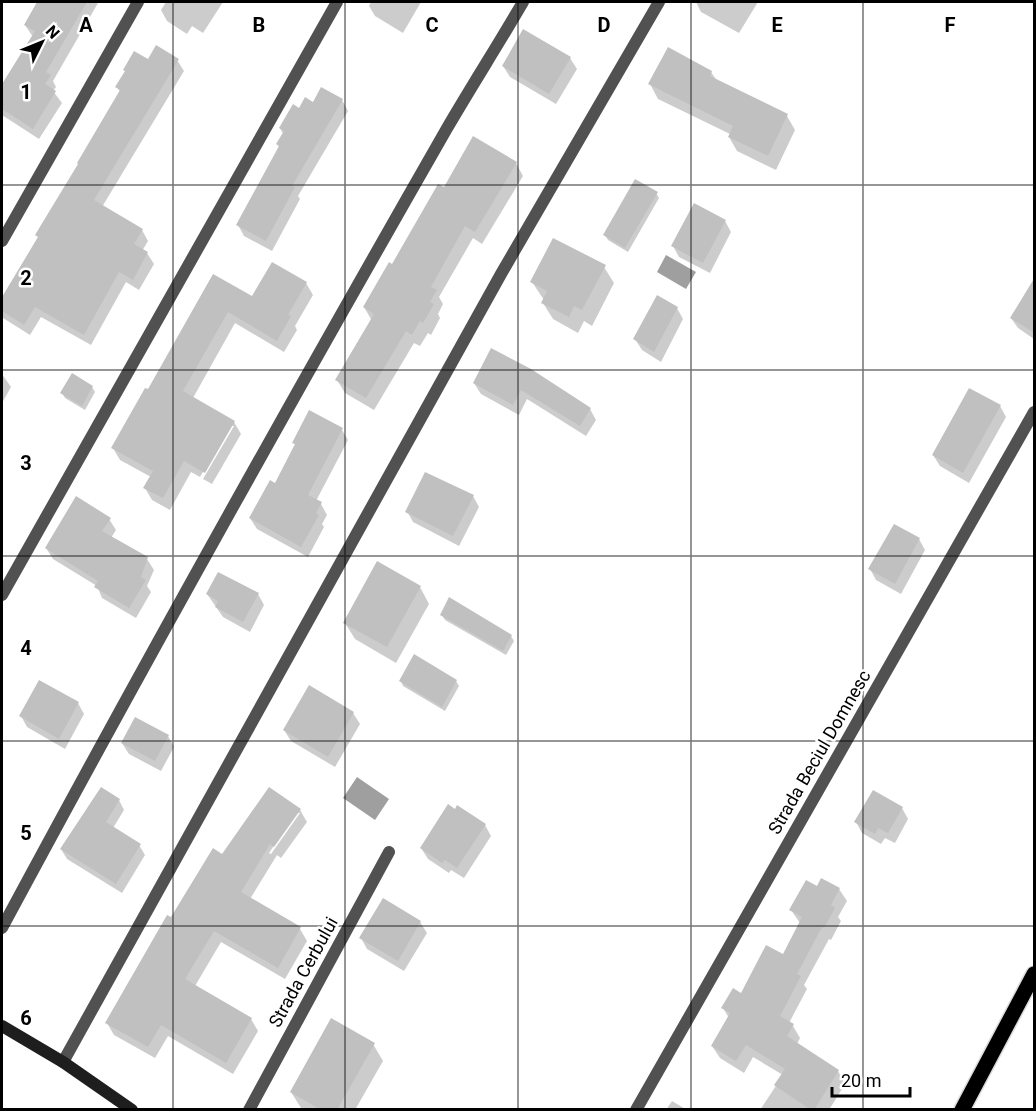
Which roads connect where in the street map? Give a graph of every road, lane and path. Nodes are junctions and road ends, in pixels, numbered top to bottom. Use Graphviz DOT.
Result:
graph roads {
  1 [pos="138,2"];
  2 [pos="337,2"];
  3 [pos="523,2"];
  4 [pos="659,2"];
  5 [pos="2,242"];
  6 [pos="1035,412"];
  7 [pos="2,595"];
  8 [pos="389,852"];
  9 [pos="2,928"];
  10 [pos="1035,974"];
  11 [pos="2,1026"];
  12 [pos="63,1062"];
  13 [pos="132,1110"];
  14 [pos="249,1110"];
  15 [pos="636,1110"];
  16 [pos="962,1110"];
  1 -- 5 [label="street"];
  2 -- 7 [label="street"];
  3 -- 9 [label="street"];
  4 -- 12 [label="street"];
  6 -- 15 [label="street, Strada Beciul Domnesc"];
  8 -- 14 [label="street, Strada Cerbului"];
  10 -- 16 [label="main road"];
  11 -- 12 [label="main road"];
  12 -- 13 [label="main road"];
}
